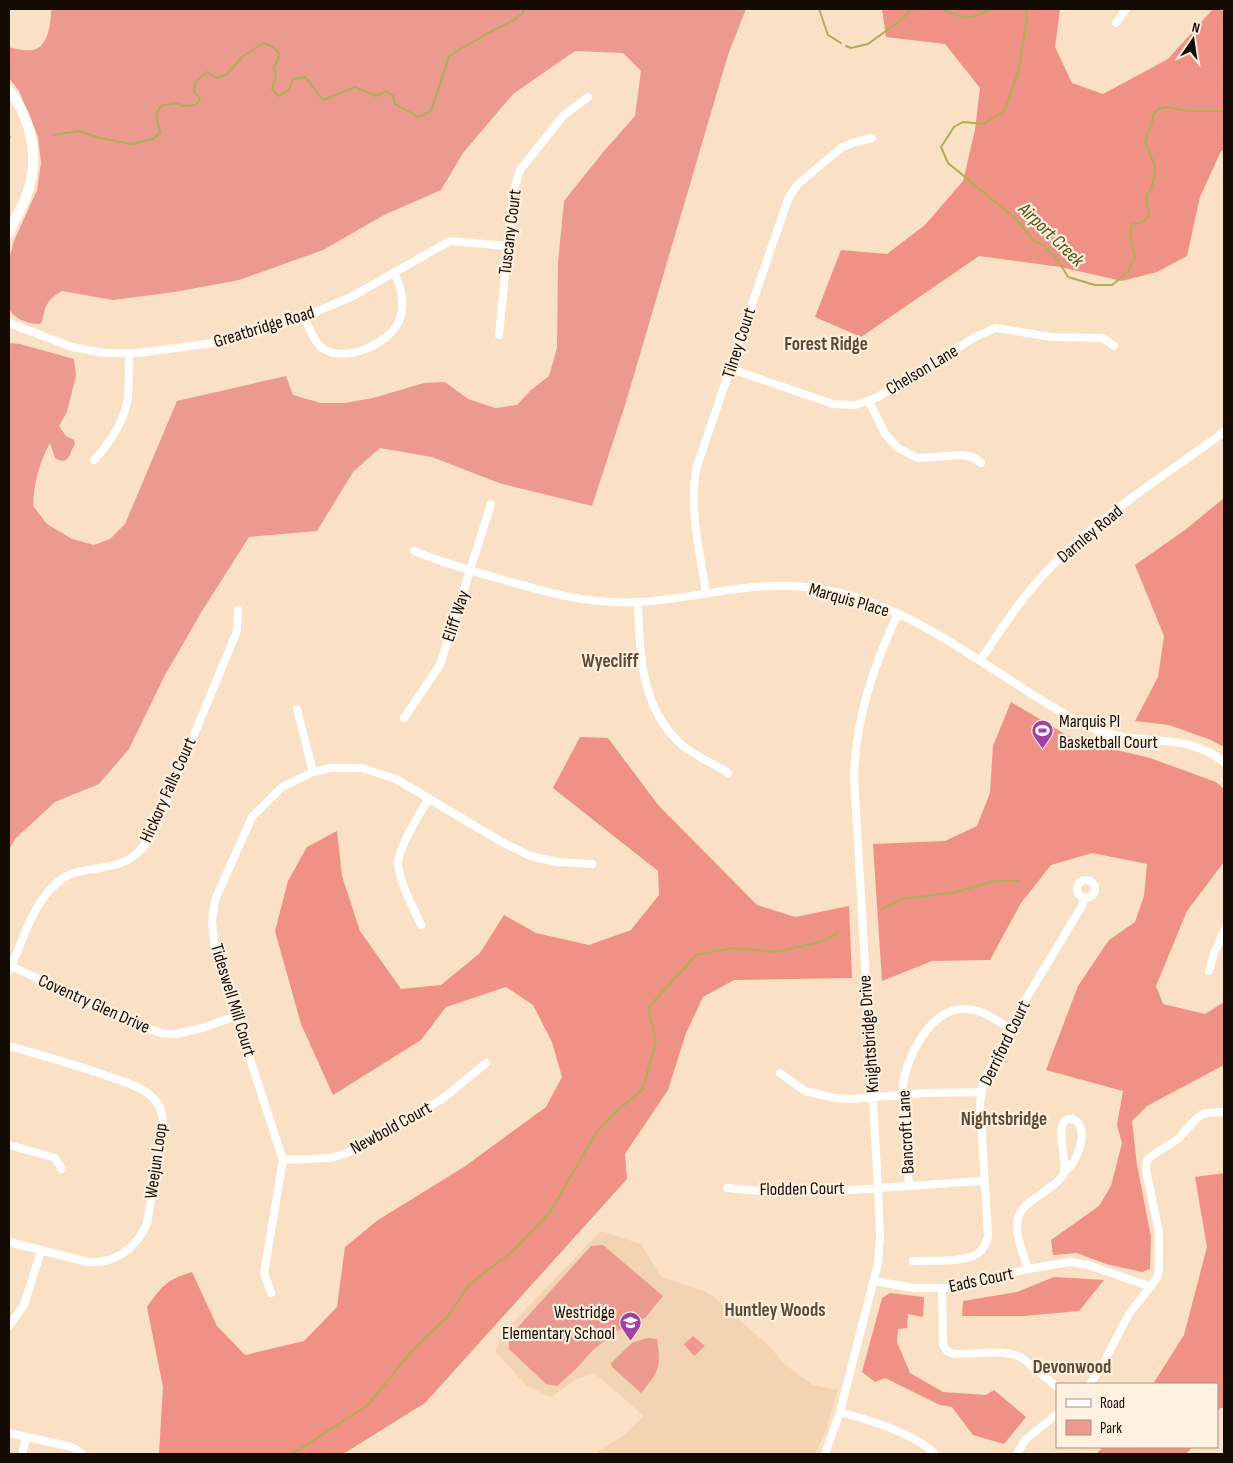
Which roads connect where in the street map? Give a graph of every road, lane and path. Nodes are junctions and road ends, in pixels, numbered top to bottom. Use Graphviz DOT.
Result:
graph roads {
  1 [pos="1126,9"];
  2 [pos="1116,23"];
  3 [pos="9,90"];
  4 [pos="588,97"];
  5 [pos="872,138"];
  6 [pos="9,233"];
  7 [pos="508,246"];
  8 [pos="394,272"];
  9 [pos="304,316"];
  10 [pos="9,323"];
  11 [pos="499,335"];
  12 [pos="1114,346"];
  13 [pos="129,354"];
  14 [pos="731,369"];
  15 [pos="870,401"];
  16 [pos="1224,432"];
  17 [pos="94,460"];
  18 [pos="981,463"];
  19 [pos="491,504"];
  20 [pos="414,551"];
  21 [pos="471,570"];
  22 [pos="706,593"];
  23 [pos="638,602"];
  24 [pos="238,610"];
  25 [pos="898,614"];
  26 [pos="980,661"];
  27 [pos="298,709"];
  28 [pos="404,718"];
  29 [pos="1224,762"];
  30 [pos="313,772"];
  31 [pos="728,773"];
  32 [pos="429,798"];
  33 [pos="592,864"];
  34 [pos="1084,898"];
  35 [pos="422,925"];
  36 [pos="1224,931"];
  37 [pos="10,968"];
  38 [pos="1209,971"];
  39 [pos="236,1016"];
  40 [pos="1010,1029"];
  41 [pos="9,1046"];
  42 [pos="486,1063"];
  43 [pos="780,1072"];
  44 [pos="981,1092"];
  45 [pos="903,1095"];
  46 [pos="873,1098"];
  47 [pos="1224,1112"];
  48 [pos="9,1145"];
  49 [pos="283,1160"];
  50 [pos="62,1169"];
  51 [pos="1064,1172"];
  52 [pos="984,1181"];
  53 [pos="909,1185"];
  54 [pos="878,1187"];
  55 [pos="727,1188"];
  56 [pos="9,1242"];
  57 [pos="41,1251"];
  58 [pos="912,1261"];
  59 [pos="1028,1269"];
  60 [pos="874,1281"];
  61 [pos="1151,1287"];
  62 [pos="942,1288"];
  63 [pos="271,1293"];
  64 [pos="9,1326"];
  65 [pos="1091,1383"];
  66 [pos="1056,1386"];
  67 [pos="840,1412"];
  68 [pos="1056,1415"];
  69 [pos="9,1434"];
  70 [pos="26,1437"];
  71 [pos="22,1454"];
  72 [pos="82,1454"];
  73 [pos="825,1454"];
  74 [pos="935,1454"];
  75 [pos="1016,1454"];
  1 -- 2 [label="street"];
  3 -- 6 [label="street"];
  4 -- 7 [label="street, Tuscany Court"];
  5 -- 14 [label="street, Tilney Court"];
  7 -- 8 [label="street, Greatbridge Road"];
  7 -- 11 [label="street, Tuscany Court"];
  8 -- 9 [label="street, Greatbridge Road"];
  8 -- 9 [label="street"];
  9 -- 13 [label="street, Greatbridge Road"];
  10 -- 13 [label="street, Greatbridge Road"];
  12 -- 15 [label="street, Chelson Lane"];
  13 -- 17 [label="street"];
  14 -- 15 [label="street, Chelson Lane"];
  14 -- 22 [label="street, Tilney Court"];
  15 -- 18 [label="street"];
  16 -- 26 [label="street, Darnley Road"];
  19 -- 21 [label="street, Eliff Way"];
  20 -- 21 [label="street, Marquis Place"];
  21 -- 23 [label="street, Marquis Place"];
  21 -- 28 [label="street, Eliff Way"];
  22 -- 23 [label="street, Marquis Place"];
  22 -- 25 [label="street, Marquis Place"];
  23 -- 31 [label="street"];
  24 -- 37 [label="street, Hickory Falls Court"];
  25 -- 26 [label="street, Marquis Place"];
  25 -- 46 [label="street, Knightsbridge Drive"];
  26 -- 29 [label="street, Marquis Place"];
  27 -- 30 [label="street"];
  30 -- 32 [label="street, Tideswell Mill Court"];
  30 -- 39 [label="street, Tideswell Mill Court"];
  32 -- 33 [label="street, Tideswell Mill Court"];
  32 -- 35 [label="street"];
  34 -- 40 [label="street, Derriford Court"];
  36 -- 38 [label="street"];
  37 -- 39 [label="street, Coventry Glen Drive"];
  39 -- 49 [label="street, Tideswell Mill Court"];
  40 -- 44 [label="street, Derriford Court"];
  40 -- 45 [label="street, Bancroft Lane"];
  41 -- 57 [label="street, Weejun Loop"];
  42 -- 49 [label="street, Newbold Court"];
  43 -- 46 [label="street"];
  44 -- 45 [label="street"];
  44 -- 52 [label="street, Derriford Court"];
  45 -- 46 [label="street"];
  45 -- 53 [label="street, Bancroft Lane"];
  46 -- 54 [label="street, Knightsbridge Drive"];
  47 -- 61 [label="street"];
  48 -- 50 [label="street"];
  49 -- 63 [label="street, Tideswell Mill Court"];
  51 -- 51 [label="street"];
  51 -- 59 [label="street"];
  52 -- 53 [label="street, Flodden Court"];
  52 -- 58 [label="street, Derriford Court"];
  53 -- 54 [label="street, Flodden Court"];
  54 -- 55 [label="street, Flodden Court"];
  54 -- 60 [label="street, Knightsbridge Drive"];
  56 -- 57 [label="street, Weejun Loop"];
  57 -- 64 [label="street"];
  59 -- 61 [label="street, Eads Court"];
  59 -- 62 [label="street, Eads Court"];
  60 -- 62 [label="street, Eads Court"];
  60 -- 67 [label="street, Knightsbridge Drive"];
  61 -- 65 [label="street"];
  62 -- 66 [label="street"];
  67 -- 73 [label="street, Knightsbridge Drive"];
  67 -- 74 [label="street"];
  68 -- 75 [label="street"];
  69 -- 70 [label="street"];
  70 -- 71 [label="street"];
  70 -- 72 [label="street"];
}
